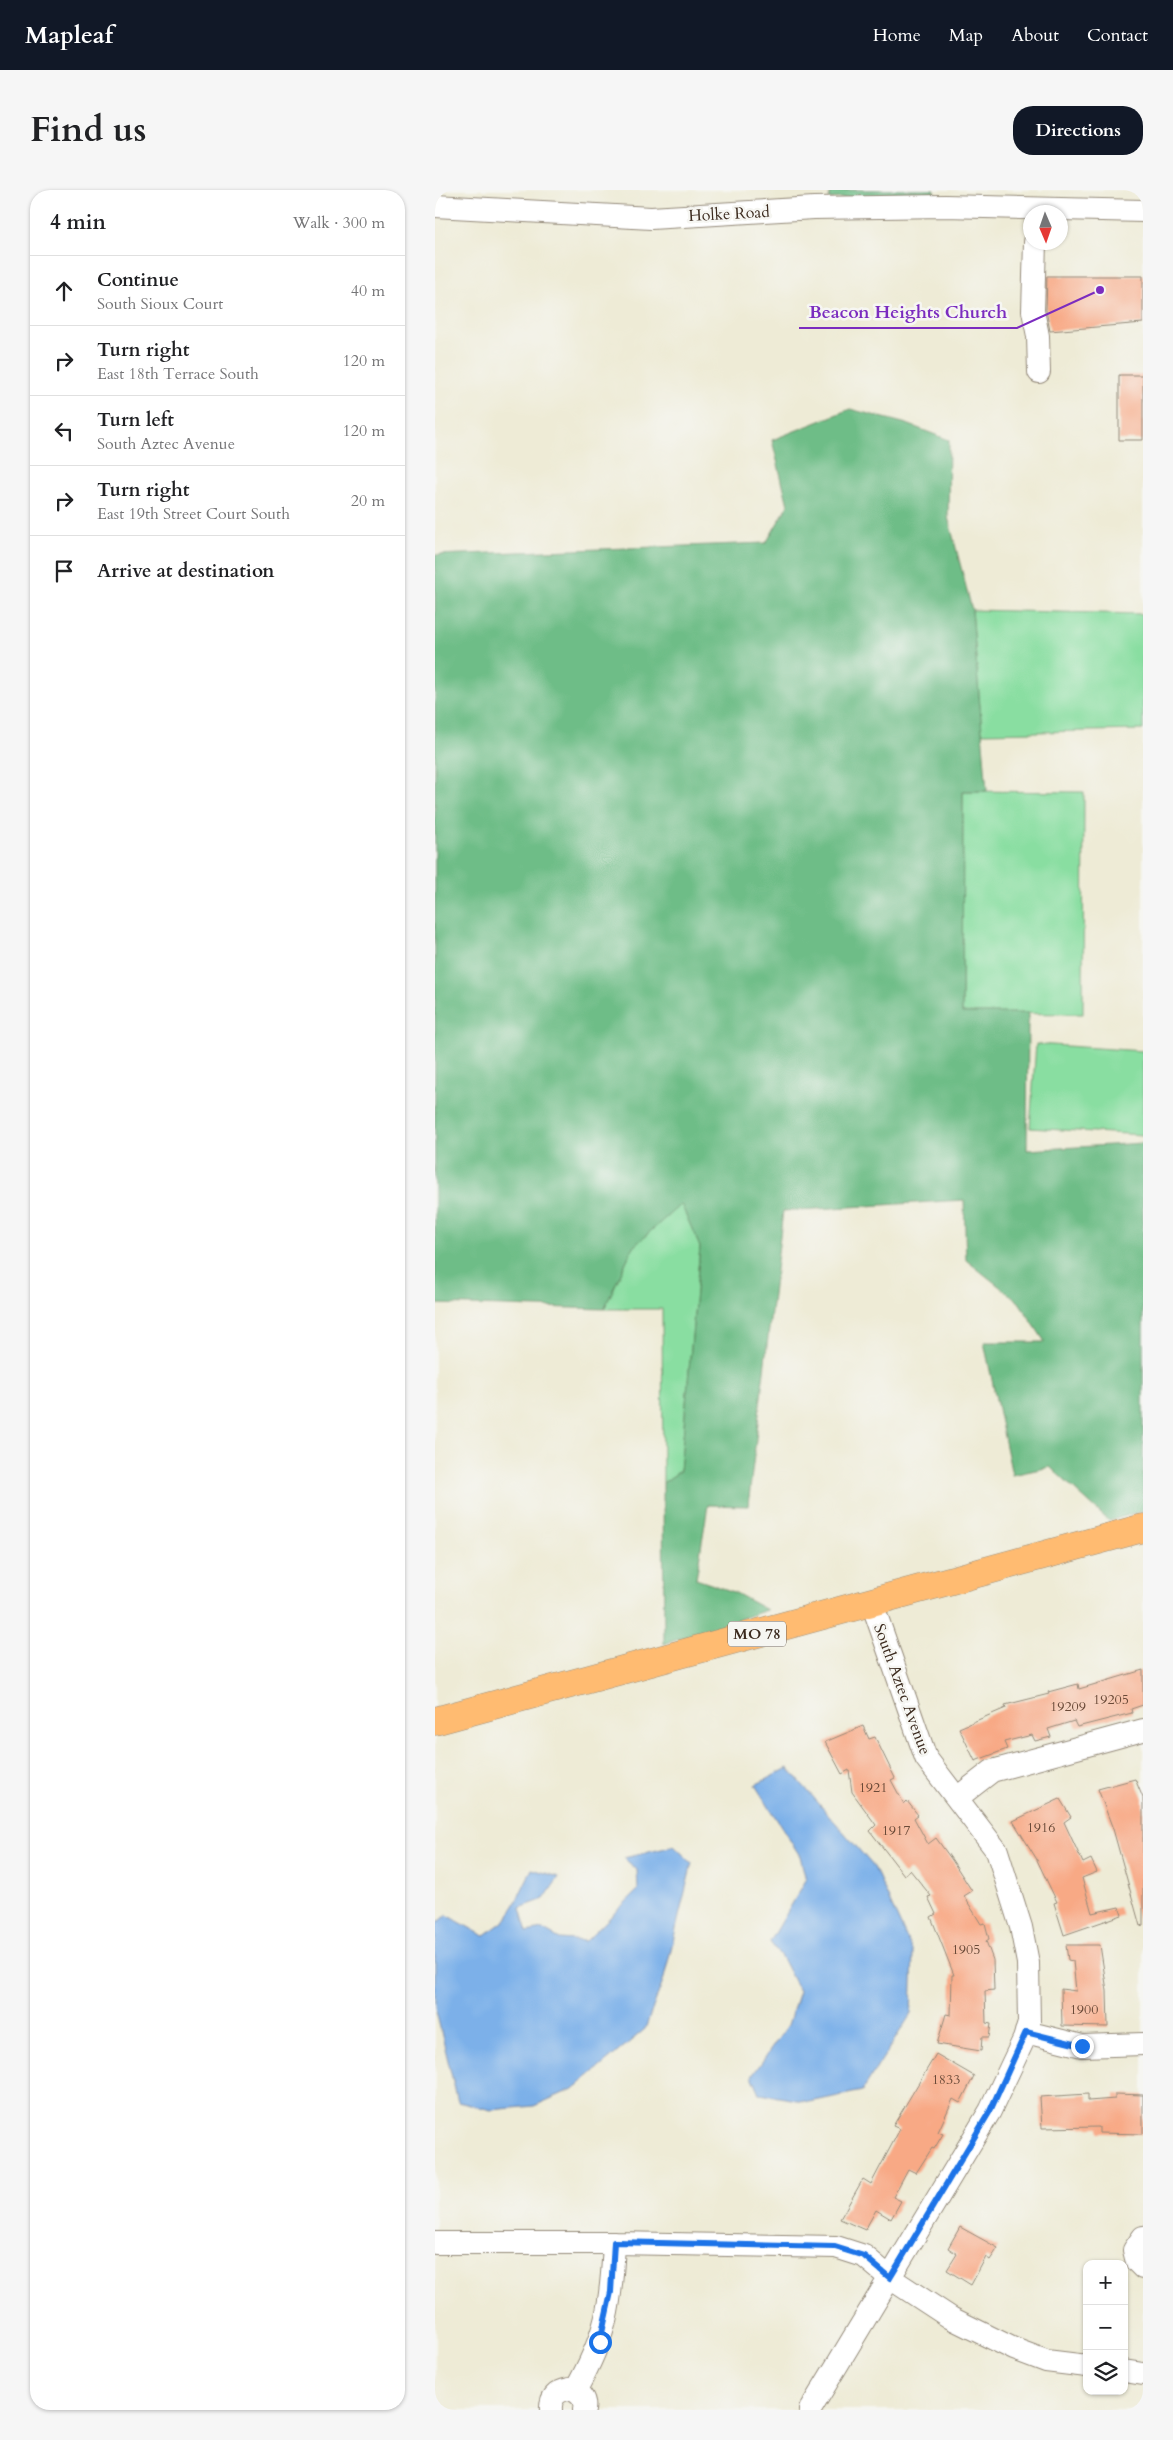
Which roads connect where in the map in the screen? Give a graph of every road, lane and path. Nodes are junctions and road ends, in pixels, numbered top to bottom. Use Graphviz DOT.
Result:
graph roads {
  1 [pos="1023,209"];
  2 [pos="1068,210"];
  3 [pos="1143,211"];
  4 [pos="435,212"];
  5 [pos="1035,250"];
  6 [pos="1039,372"];
  7 [pos="1143,1528"];
  8 [pos="872,1602"];
  9 [pos="435,1721"];
  10 [pos="1143,1730"];
  11 [pos="957,1798"];
  12 [pos="1026,2032"];
  13 [pos="1143,2044"];
  14 [pos="1143,2237"];
  15 [pos="614,2242"];
  16 [pos="435,2243"];
  17 [pos="1143,2268"];
  18 [pos="890,2278"];
  19 [pos="1083,2366"];
  20 [pos="1128,2372"];
  21 [pos="1143,2374"];
  22 [pos="580,2400"];
  23 [pos="551,2410"];
  24 [pos="810,2410"];
  1 -- 4 [label="street, Holke Road"];
  2 -- 3 [label="street, Holke Road"];
  5 -- 6 [label="street"];
  7 -- 8 [label="main road, MO 78"];
  8 -- 9 [label="main road, MO 78"];
  8 -- 11 [label="street, South Aztec Avenue"];
  10 -- 11 [label="street"];
  11 -- 12 [label="street, South Aztec Avenue"];
  12 -- 13 [label="street"];
  12 -- 18 [label="street, South Aztec Avenue"];
  14 -- 17 [label="street"];
  15 -- 16 [label="street"];
  15 -- 18 [label="street"];
  15 -- 22 [label="street"];
  18 -- 19 [label="street"];
  18 -- 24 [label="street, South Aztec Avenue"];
  20 -- 21 [label="street"];
  22 -- 23 [label="street"];
}
